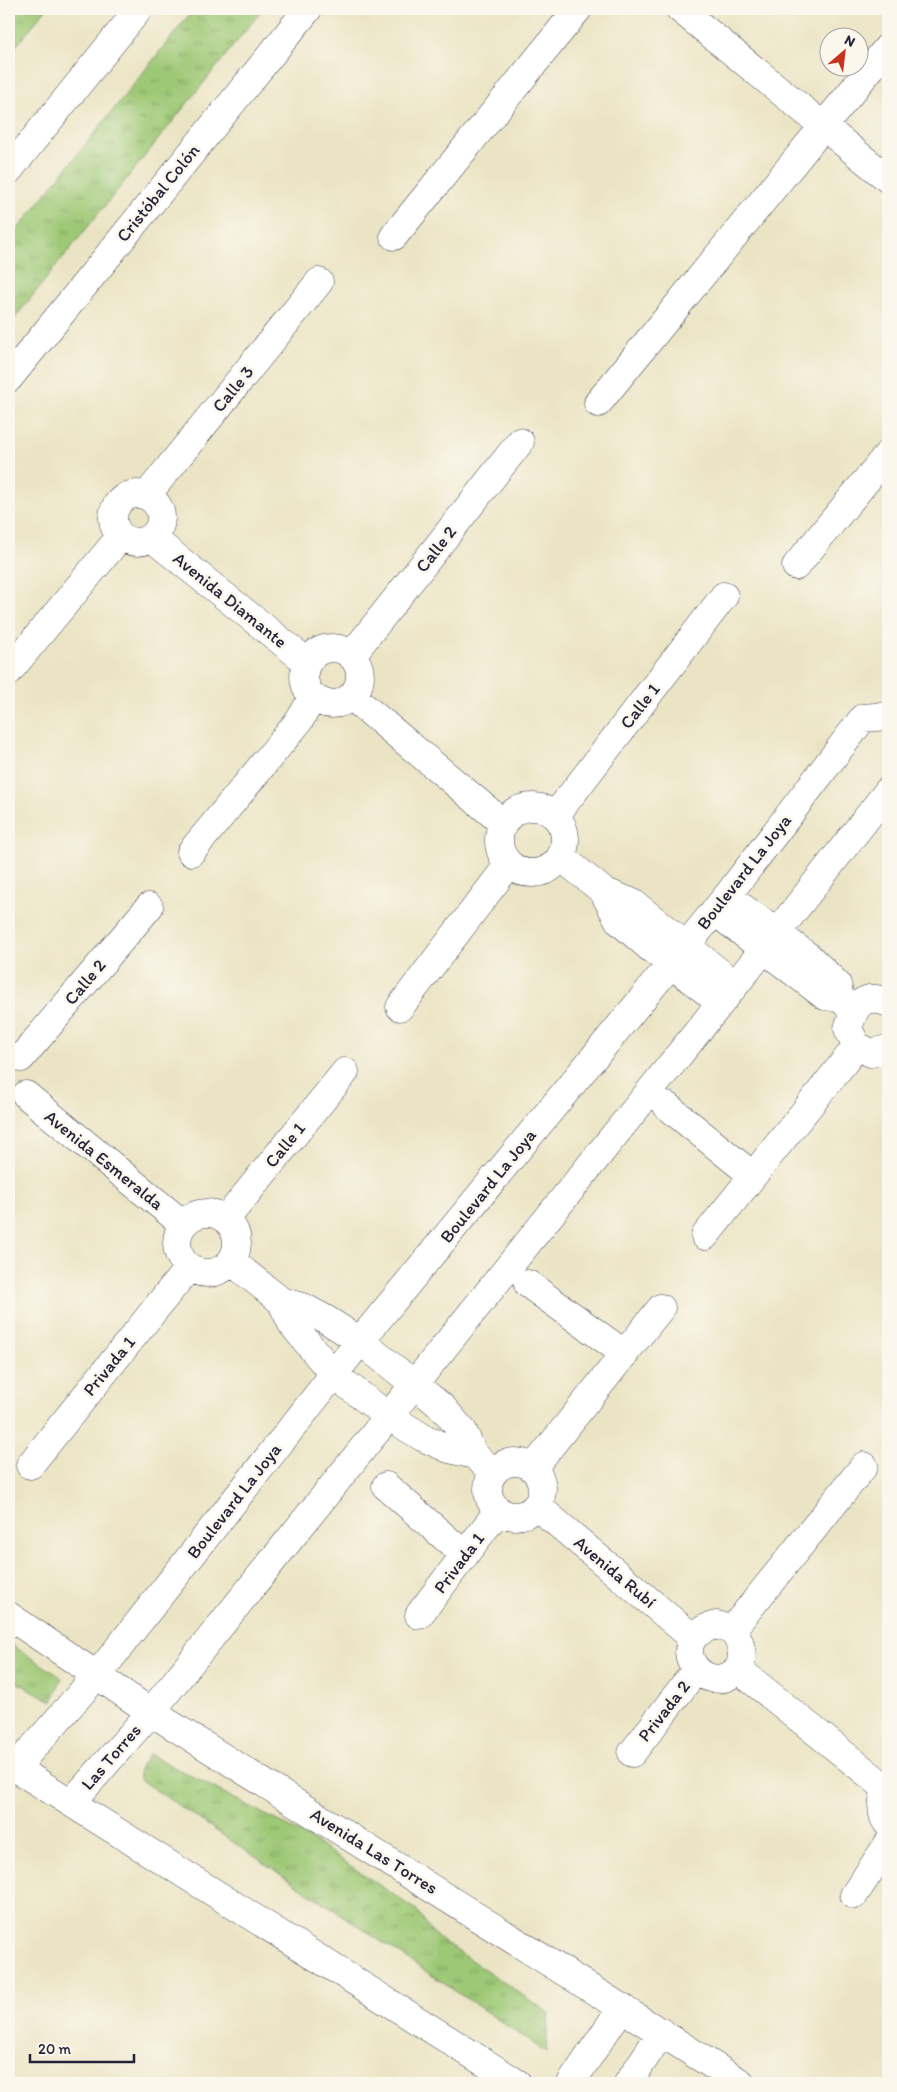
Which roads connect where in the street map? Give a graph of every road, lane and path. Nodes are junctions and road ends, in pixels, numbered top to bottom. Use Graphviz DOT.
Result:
graph roads {
  1 [pos="139,9"];
  2 [pos="308,9"];
  3 [pos="578,9"];
  4 [pos="680,9"];
  5 [pos="888,47"];
  6 [pos="824,126"];
  7 [pos="9,170"];
  8 [pos="888,179"];
  9 [pos="394,236"];
  10 [pos="320,282"];
  11 [pos="9,378"];
  12 [pos="598,403"];
  13 [pos="520,442"];
  14 [pos="888,454"];
  15 [pos="147,495"];
  16 [pos="120,536"];
  17 [pos="152,538"];
  18 [pos="796,566"];
  19 [pos="724,596"];
  20 [pos="351,656"];
  21 [pos="307,662"];
  22 [pos="9,672"];
  23 [pos="351,696"];
  24 [pos="313,697"];
  25 [pos="888,716"];
  26 [pos="888,790"];
  27 [pos="555,816"];
  28 [pos="503,823"];
  29 [pos="191,852"];
  30 [pos="561,857"];
  31 [pos="509,864"];
  32 [pos="721,904"];
  33 [pos="149,907"];
  34 [pos="770,940"];
  35 [pos="678,955"];
  36 [pos="727,993"];
  37 [pos="888,1003"];
  38 [pos="847,1004"];
  39 [pos="400,1007"];
  40 [pos="857,1046"];
  41 [pos="888,1049"];
  42 [pos="15,1055"];
  43 [pos="344,1072"];
  44 [pos="17,1100"];
  45 [pos="667,1106"];
  46 [pos="752,1175"];
  47 [pos="226,1218"];
  48 [pos="183,1224"];
  49 [pos="705,1236"];
  50 [pos="231,1261"];
  51 [pos="189,1266"];
  52 [pos="528,1284"];
  53 [pos="281,1302"];
  54 [pos="661,1308"];
  55 [pos="360,1341"];
  56 [pos="625,1354"];
  57 [pos="334,1375"];
  58 [pos="414,1384"];
  59 [pos="388,1416"];
  60 [pos="484,1463"];
  61 [pos="30,1465"];
  62 [pos="864,1466"];
  63 [pos="533,1468"];
  64 [pos="386,1486"];
  65 [pos="537,1506"];
  66 [pos="498,1511"];
  67 [pos="465,1555"];
  68 [pos="419,1615"];
  69 [pos="9,1616"];
  70 [pos="731,1631"];
  71 [pos="693,1638"];
  72 [pos="738,1669"];
  73 [pos="696,1670"];
  74 [pos="98,1674"];
  75 [pos="151,1712"];
  76 [pos="632,1753"];
  77 [pos="12,1766"];
  78 [pos="888,1789"];
  79 [pos="72,1802"];
  80 [pos="888,1824"];
  81 [pos="888,1844"];
  82 [pos="854,1896"];
  83 [pos="622,2007"];
  84 [pos="662,2032"];
  85 [pos="517,2083"];
  86 [pos="571,2083"];
  87 [pos="628,2083"];
  88 [pos="741,2083"];
  1 -- 7 [label="street"];
  2 -- 11 [label="street, Cristóbal Colón"];
  3 -- 9 [label="street"];
  4 -- 6 [label="street"];
  5 -- 6 [label="street"];
  6 -- 8 [label="street"];
  6 -- 12 [label="street"];
  10 -- 15 [label="street, Calle 3"];
  13 -- 20 [label="street, Calle 2"];
  14 -- 18 [label="street"];
  15 -- 16 [label="street"];
  15 -- 17 [label="street"];
  16 -- 17 [label="street"];
  16 -- 22 [label="street"];
  17 -- 21 [label="street, Avenida Diamante"];
  19 -- 27 [label="street, Calle 1"];
  20 -- 21 [label="street"];
  20 -- 23 [label="street"];
  21 -- 24 [label="street"];
  23 -- 24 [label="street"];
  23 -- 28 [label="street"];
  24 -- 29 [label="street"];
  25 -- 32 [label="street, Boulevard La Joya"];
  26 -- 34 [label="street"];
  27 -- 28 [label="street"];
  27 -- 30 [label="street"];
  28 -- 31 [label="street"];
  30 -- 31 [label="street"];
  30 -- 35 [label="street"];
  31 -- 39 [label="street"];
  32 -- 34 [label="street"];
  32 -- 35 [label="street, Boulevard La Joya"];
  33 -- 42 [label="street, Calle 2"];
  34 -- 36 [label="street"];
  34 -- 38 [label="street"];
  35 -- 36 [label="street"];
  35 -- 55 [label="street, Boulevard La Joya"];
  36 -- 58 [label="street"];
  37 -- 38 [label="street"];
  38 -- 40 [label="street"];
  40 -- 41 [label="street"];
  40 -- 46 [label="street"];
  42 -- 44 [label="street"];
  43 -- 47 [label="street, Calle 1"];
  44 -- 48 [label="street, Avenida Esmeralda"];
  45 -- 46 [label="street"];
  46 -- 49 [label="street"];
  47 -- 48 [label="street"];
  47 -- 50 [label="street"];
  48 -- 51 [label="street"];
  50 -- 51 [label="street"];
  50 -- 53 [label="street"];
  51 -- 61 [label="street, Privada 1"];
  52 -- 56 [label="street"];
  53 -- 55 [label="street"];
  53 -- 57 [label="street"];
  54 -- 56 [label="street"];
  55 -- 57 [label="street, Boulevard La Joya"];
  55 -- 58 [label="street"];
  56 -- 63 [label="street"];
  57 -- 59 [label="street"];
  57 -- 74 [label="street, Boulevard La Joya"];
  58 -- 59 [label="street"];
  58 -- 60 [label="street"];
  59 -- 60 [label="street"];
  59 -- 75 [label="street"];
  60 -- 63 [label="street"];
  60 -- 66 [label="street"];
  62 -- 70 [label="street"];
  63 -- 65 [label="street"];
  64 -- 67 [label="street"];
  65 -- 66 [label="street"];
  65 -- 71 [label="street, Avenida Rubí"];
  66 -- 67 [label="street, Privada 1"];
  67 -- 68 [label="street, Privada 1"];
  69 -- 74 [label="street, Avenida Las Torres"];
  70 -- 71 [label="street"];
  70 -- 72 [label="street"];
  71 -- 73 [label="street"];
  72 -- 73 [label="street"];
  72 -- 78 [label="street"];
  73 -- 76 [label="street, Privada 2"];
  74 -- 75 [label="street, Avenida Las Torres"];
  74 -- 77 [label="street"];
  75 -- 79 [label="street, Las Torres"];
  75 -- 83 [label="street, Avenida Las Torres"];
  77 -- 79 [label="street"];
  78 -- 80 [label="street"];
  79 -- 85 [label="street"];
  81 -- 82 [label="street"];
  83 -- 84 [label="street, Avenida Las Torres"];
  83 -- 86 [label="street"];
  84 -- 87 [label="street"];
  84 -- 88 [label="street, Avenida Las Torres"];
}
